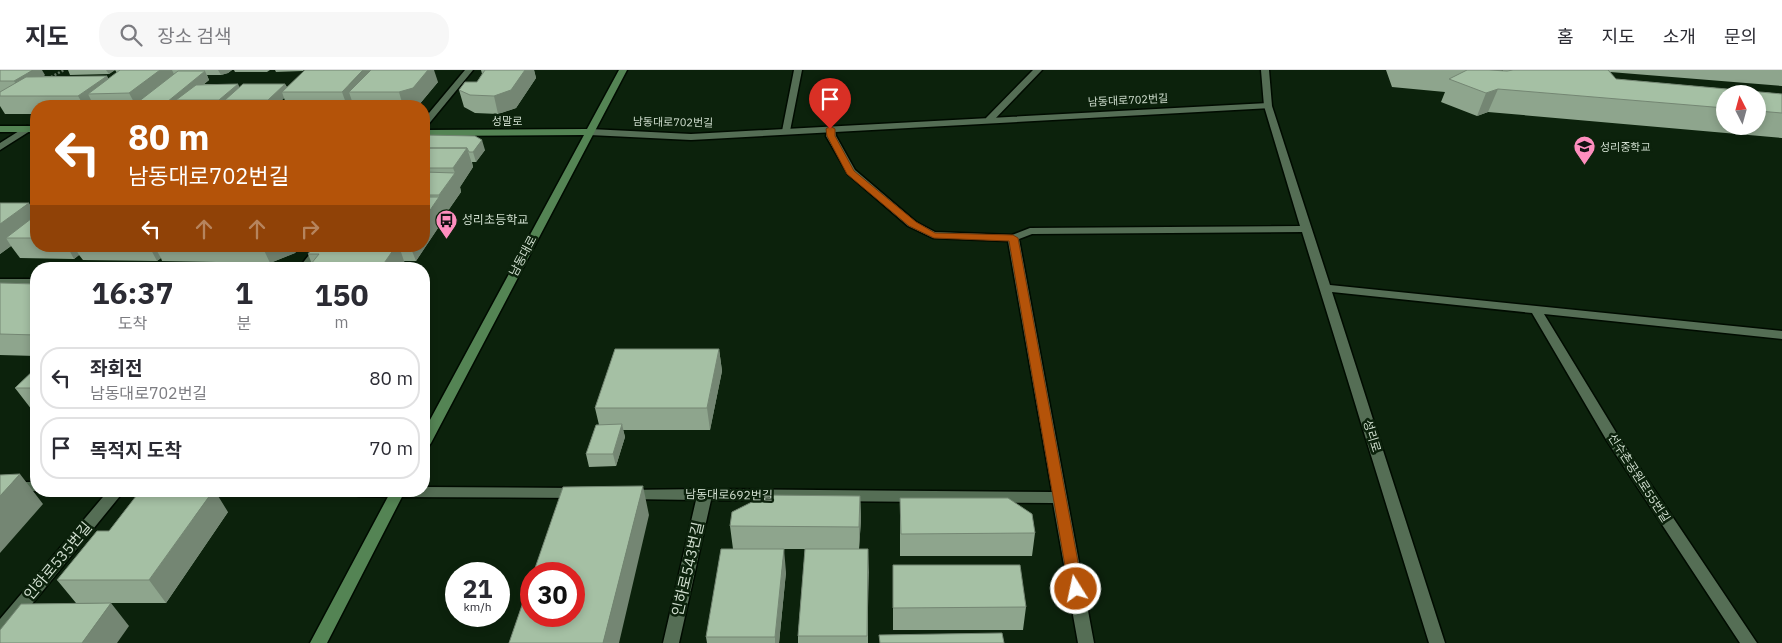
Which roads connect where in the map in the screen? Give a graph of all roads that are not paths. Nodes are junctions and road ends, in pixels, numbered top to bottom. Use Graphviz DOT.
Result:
graph roads {
  1 [pos="469,70"];
  2 [pos="623,70"];
  3 [pos="798,70"];
  4 [pos="1038,70"];
  5 [pos="1265,70"];
  6 [pos="1268,106"];
  7 [pos="430,117"];
  8 [pos="989,120"];
  9 [pos="0,129"];
  10 [pos="30,129"];
  11 [pos="830,129"];
  12 [pos="30,130"];
  13 [pos="786,131"];
  14 [pos="590,132"];
  15 [pos="430,133"];
  16 [pos="0,147"];
  17 [pos="1307,229"];
  18 [pos="1013,238"];
  19 [pos="317,252"];
  20 [pos="309,262"];
  21 [pos="0,282"];
  22 [pos="30,282"];
  23 [pos="1326,288"];
  24 [pos="1536,310"];
  25 [pos="1782,335"];
  26 [pos="430,432"];
  27 [pos="0,487"];
  28 [pos="30,487"];
  29 [pos="430,492"];
  30 [pos="596,494"];
  31 [pos="616,494"];
  32 [pos="705,494"];
  33 [pos="112,497"];
  34 [pos="395,497"];
  35 [pos="1060,498"];
  36 [pos="0,631"];
  37 [pos="318,643"];
  38 [pos="671,643"];
  39 [pos="1086,643"];
  40 [pos="1437,643"];
  41 [pos="1749,643"];
  1 -- 7 [label="street"];
  2 -- 14 [label="main road, 남동대로"];
  3 -- 13 [label="street"];
  4 -- 8 [label="street"];
  5 -- 6 [label="street, 성리로"];
  6 -- 8 [label="street, 남동대로702번길"];
  6 -- 17 [label="street, 성리로"];
  8 -- 11 [label="street, 남동대로702번길"];
  9 -- 10 [label="main road"];
  11 -- 13 [label="street, 남동대로702번길"];
  11 -- 18 [label="street"];
  12 -- 16 [label="street"];
  13 -- 14 [label="street, 남동대로702번길"];
  14 -- 15 [label="main road, 성말로"];
  14 -- 26 [label="main road, 남동대로"];
  17 -- 18 [label="street"];
  17 -- 23 [label="street, 성리로"];
  18 -- 35 [label="street"];
  19 -- 20 [label="street"];
  21 -- 22 [label="street"];
  23 -- 24 [label="street"];
  23 -- 40 [label="street, 성리로"];
  24 -- 25 [label="street"];
  24 -- 41 [label="street, 선수촌공원로55번길"];
  27 -- 28 [label="street"];
  29 -- 30 [label="street"];
  31 -- 32 [label="street, 남동대로692번길"];
  32 -- 35 [label="street, 남동대로692번길"];
  32 -- 38 [label="street, 인하로543번길"];
  33 -- 36 [label="street, 인하로535번길"];
  34 -- 37 [label="main road"];
  35 -- 39 [label="street"];
}
